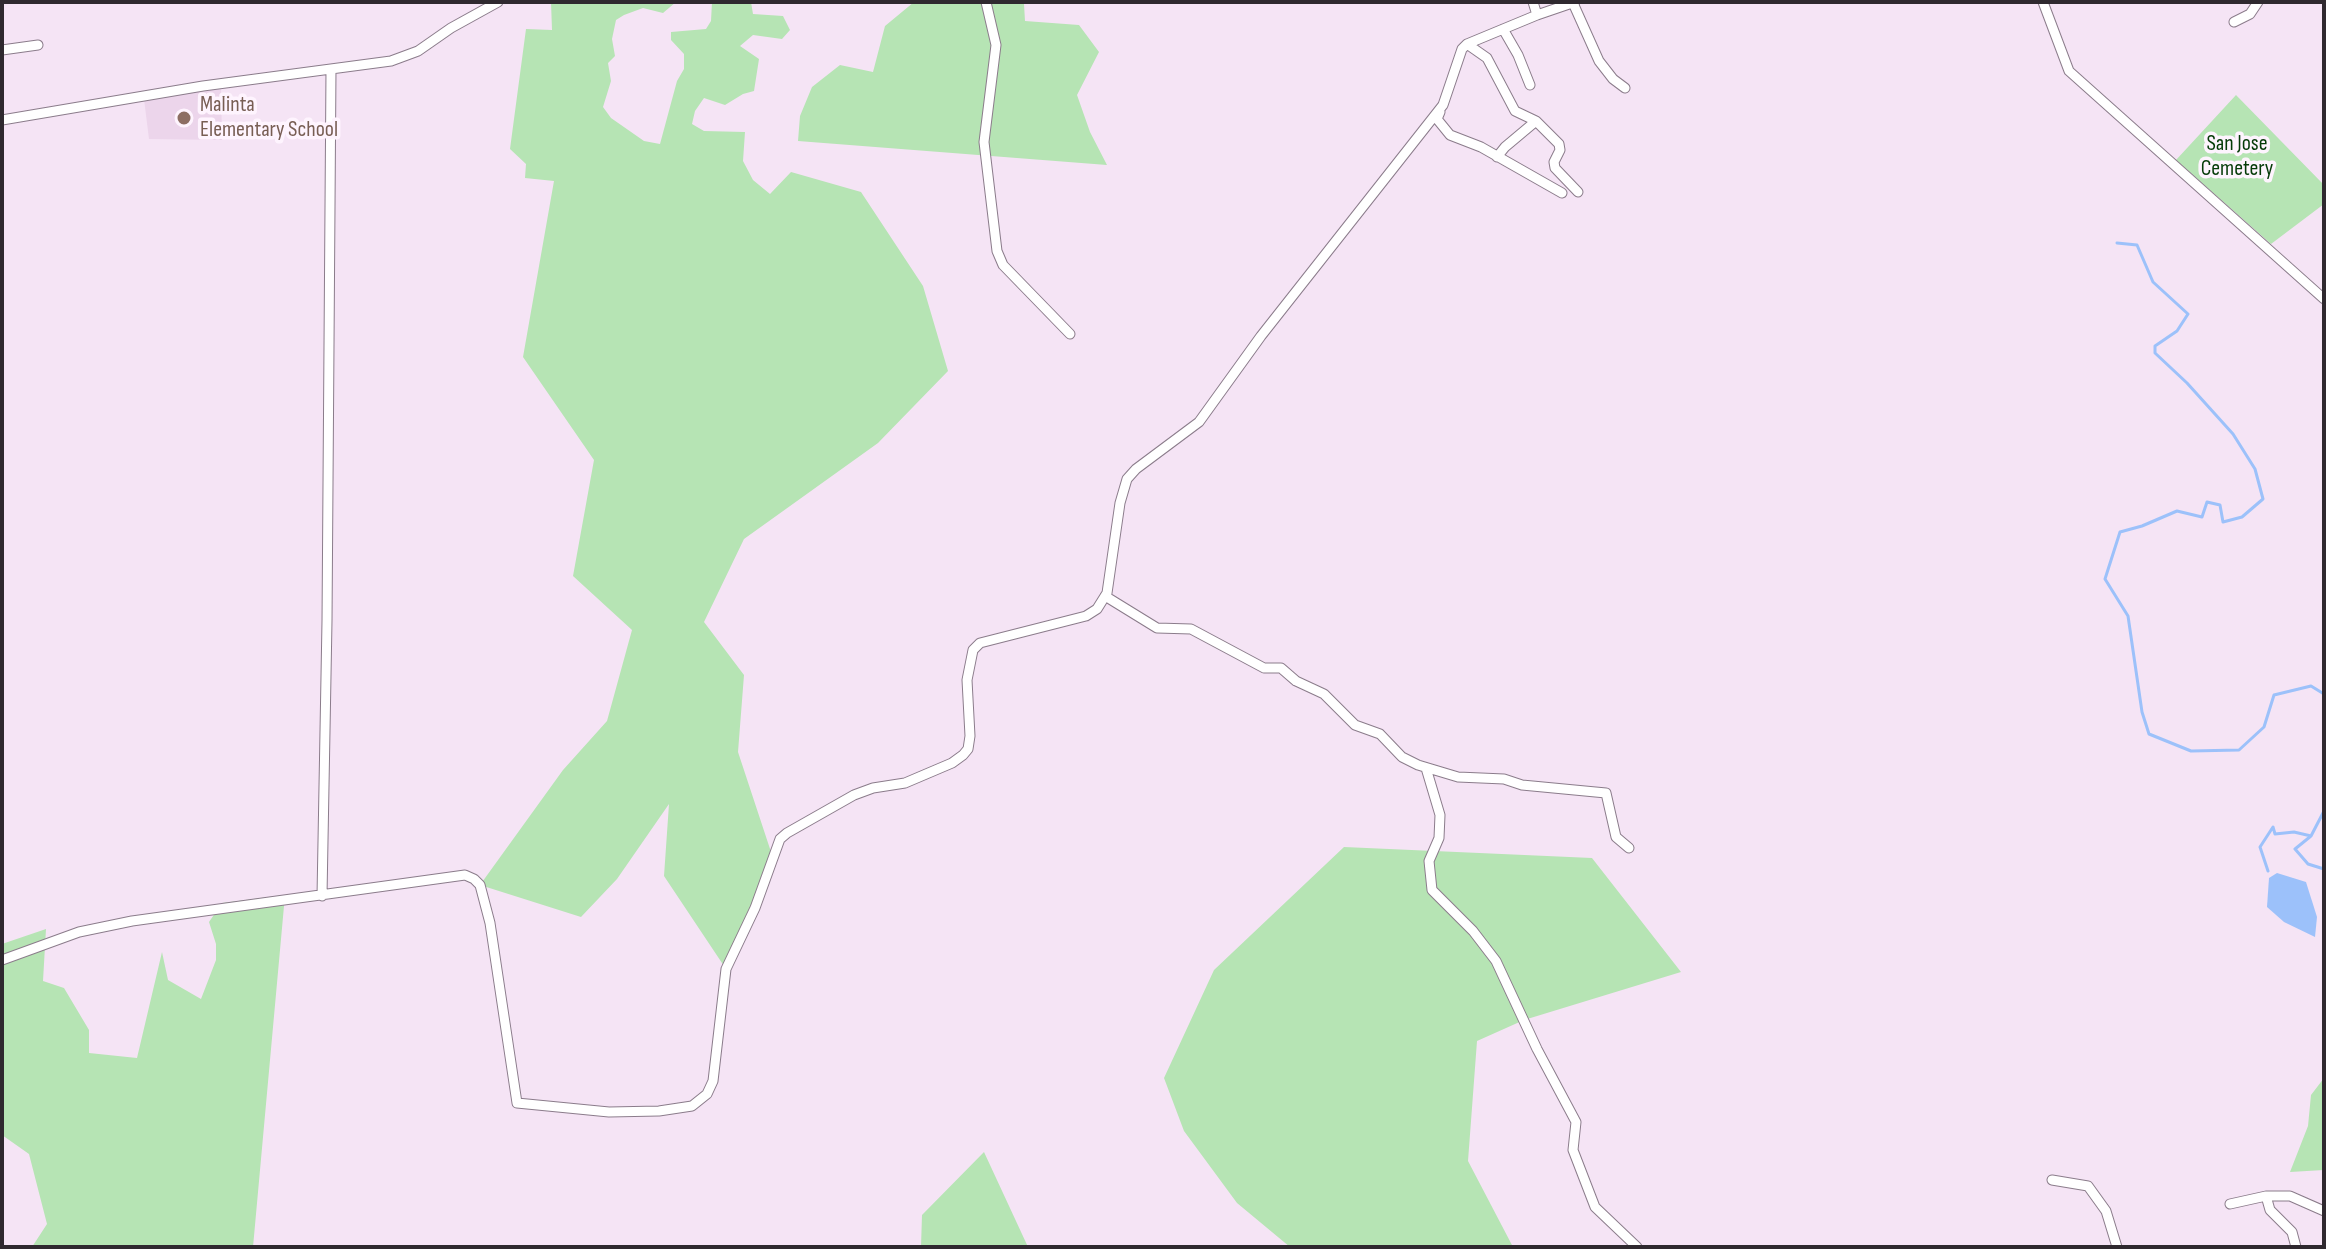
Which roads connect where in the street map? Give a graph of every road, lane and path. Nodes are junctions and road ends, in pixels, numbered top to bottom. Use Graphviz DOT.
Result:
graph roads {
  1 [pos="498,2"];
  2 [pos="986,2"];
  3 [pos="1533,2"];
  4 [pos="1574,2"];
  5 [pos="2043,2"];
  6 [pos="2258,2"];
  7 [pos="1537,15"];
  8 [pos="2234,22"];
  9 [pos="1503,29"];
  10 [pos="1467,44"];
  11 [pos="38,45"];
  12 [pos="2,50"];
  13 [pos="331,69"];
  14 [pos="1530,85"];
  15 [pos="1625,88"];
  16 [pos="1443,105"];
  17 [pos="2,120"];
  18 [pos="1536,121"];
  19 [pos="1497,157"];
  20 [pos="1578,192"];
  21 [pos="1562,193"];
  22 [pos="2324,299"];
  23 [pos="1070,334"];
  24 [pos="1105,596"];
  25 [pos="1426,768"];
  26 [pos="1629,848"];
  27 [pos="322,896"];
  28 [pos="2,960"];
  29 [pos="2052,1180"];
  30 [pos="2266,1196"];
  31 [pos="2230,1204"];
  32 [pos="2324,1211"];
  33 [pos="1637,1247"];
  34 [pos="2117,1247"];
  35 [pos="2296,1247"];
  1 -- 13 [label="street"];
  2 -- 23 [label="street"];
  3 -- 7 [label="street"];
  4 -- 7 [label="street"];
  4 -- 15 [label="street"];
  5 -- 22 [label="street"];
  6 -- 8 [label="street"];
  7 -- 9 [label="street"];
  9 -- 10 [label="street"];
  9 -- 14 [label="street"];
  10 -- 16 [label="street"];
  10 -- 18 [label="street"];
  11 -- 12 [label="street"];
  13 -- 17 [label="street"];
  13 -- 27 [label="street"];
  16 -- 19 [label="street"];
  16 -- 24 [label="street"];
  18 -- 19 [label="street"];
  18 -- 20 [label="street"];
  19 -- 21 [label="street"];
  24 -- 25 [label="street"];
  24 -- 27 [label="street"];
  25 -- 26 [label="street"];
  25 -- 33 [label="street"];
  27 -- 28 [label="street"];
  29 -- 34 [label="street"];
  30 -- 31 [label="street"];
  30 -- 32 [label="street"];
  30 -- 35 [label="street"];
}
